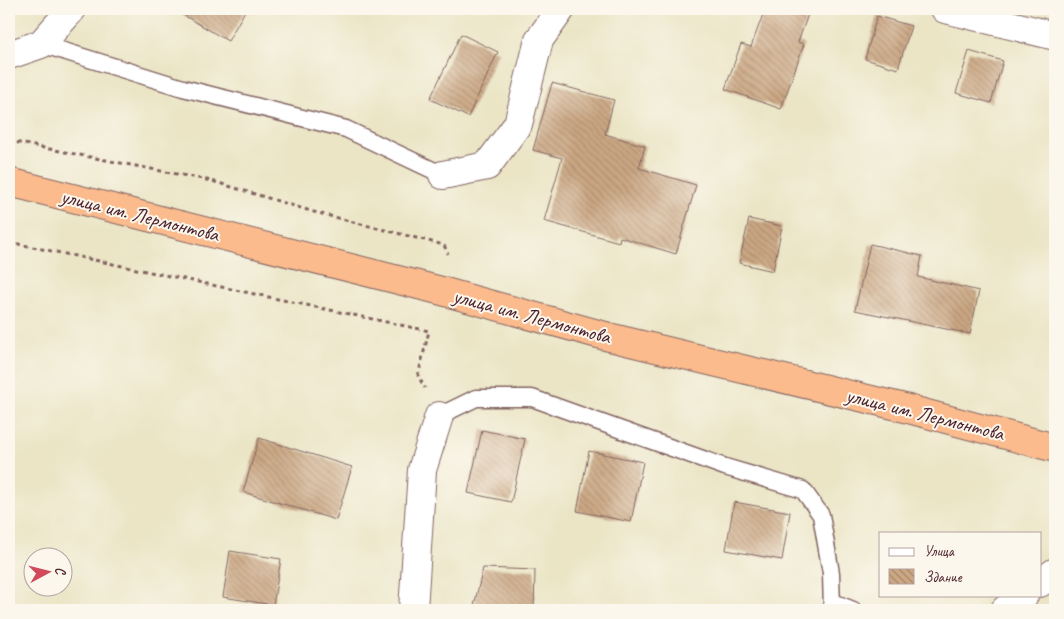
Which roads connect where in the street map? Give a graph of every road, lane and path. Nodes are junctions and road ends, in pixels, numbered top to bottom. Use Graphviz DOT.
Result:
graph roads {
  1 [pos="72,9"];
  2 [pos="562,9"];
  3 [pos="946,9"];
  4 [pos="1055,36"];
  5 [pos="41,44"];
  6 [pos="9,55"];
  7 [pos="9,141"];
  8 [pos="443,175"];
  9 [pos="9,182"];
  10 [pos="9,242"];
  11 [pos="448,254"];
  12 [pos="418,376"];
  13 [pos="439,416"];
  14 [pos="1055,448"];
  15 [pos="1055,572"];
  16 [pos="1042,582"];
  17 [pos="1023,596"];
  18 [pos="833,606"];
  19 [pos="413,610"];
  20 [pos="853,610"];
  21 [pos="1004,610"];
  1 -- 5 [label="street"];
  2 -- 8 [label="street"];
  3 -- 4 [label="street"];
  5 -- 6 [label="street"];
  5 -- 8 [label="lane"];
  7 -- 11 [label="path"];
  9 -- 14 [label="highway, улица им. Лермонтова"];
  10 -- 12 [label="path"];
  13 -- 18 [label="lane"];
  13 -- 19 [label="street"];
  15 -- 16 [label="street"];
  17 -- 21 [label="street"];
  18 -- 20 [label="lane"];
}
